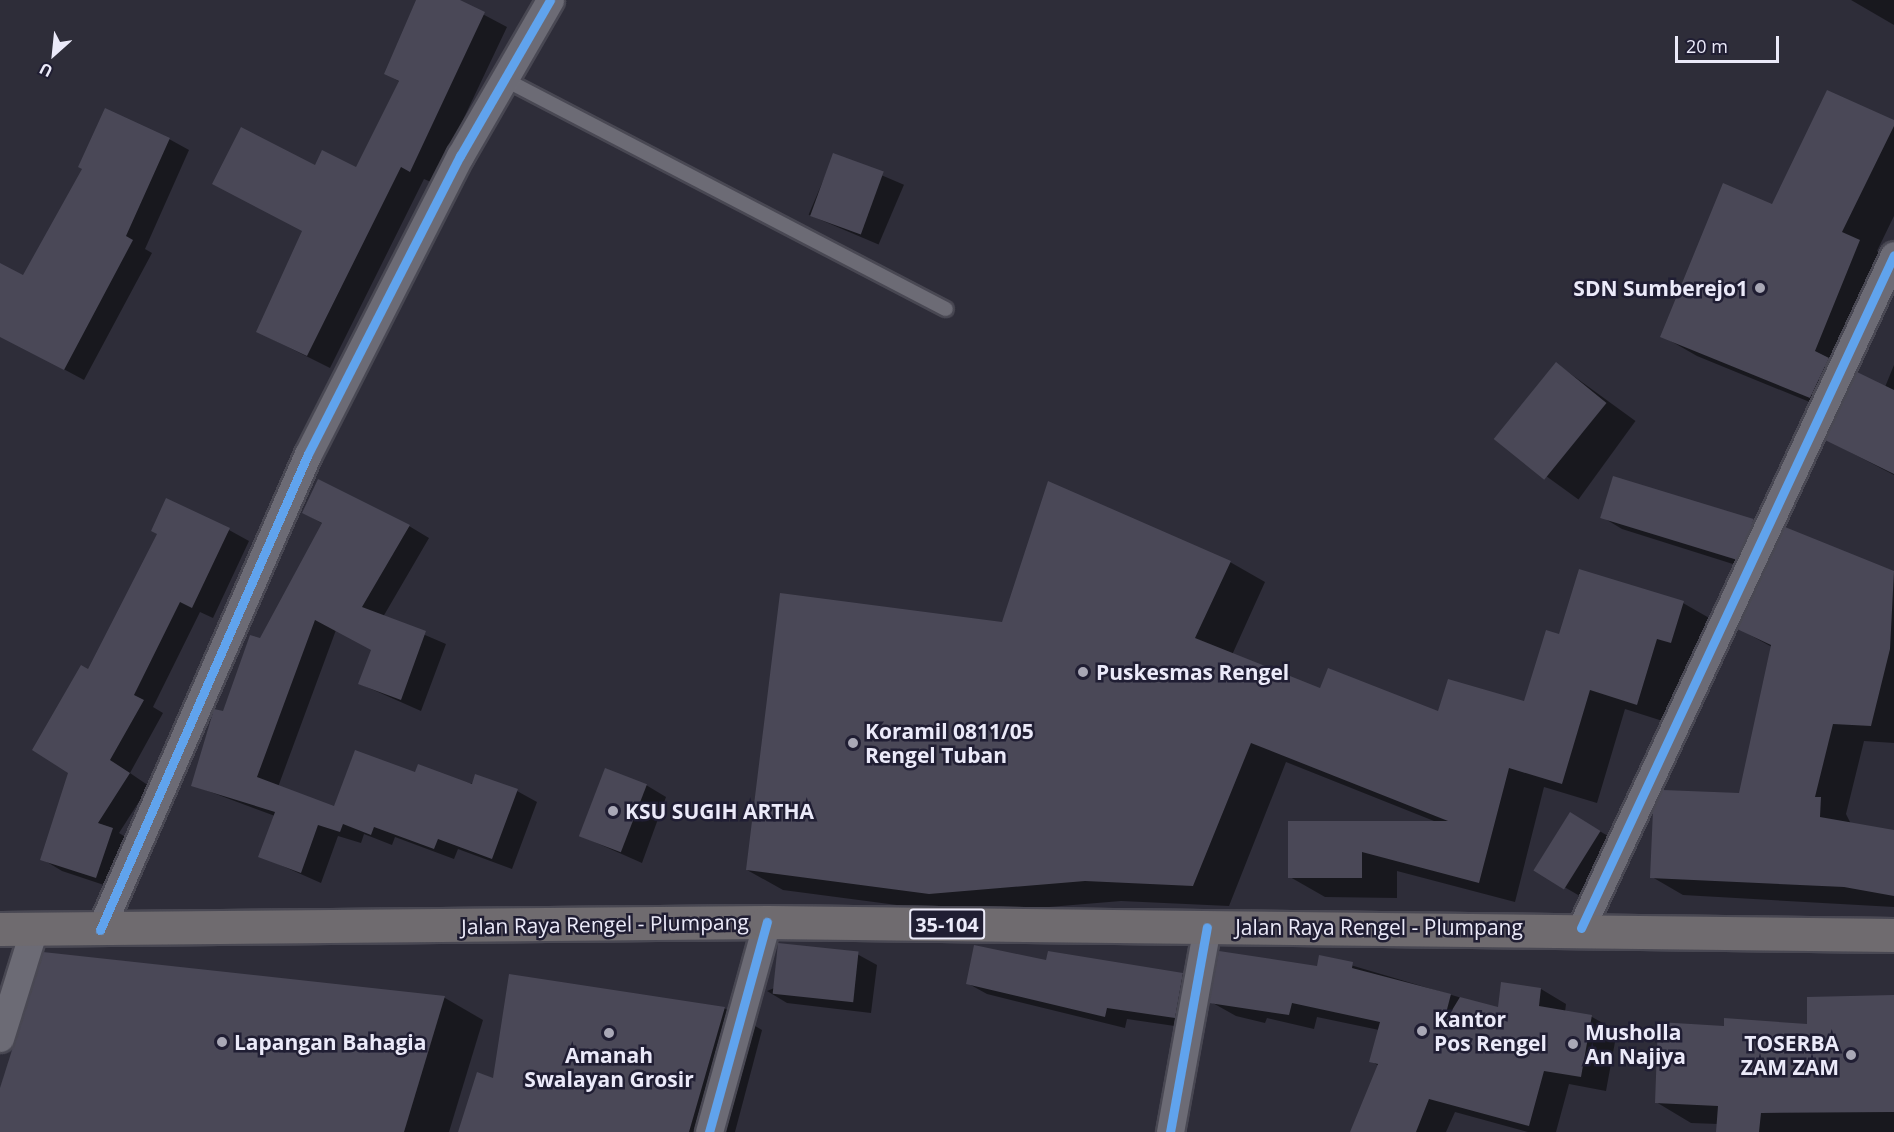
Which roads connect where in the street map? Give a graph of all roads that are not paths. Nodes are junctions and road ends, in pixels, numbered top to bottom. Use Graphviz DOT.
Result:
graph roads {
  1 [pos="550,0"];
  2 [pos="504,79"];
  3 [pos="1894,255"];
  4 [pos="945,309"];
  5 [pos="767,922"];
  6 [pos="1207,927"];
  7 [pos="1581,928"];
  8 [pos="0,929"];
  9 [pos="34,929"];
  10 [pos="100,930"];
  11 [pos="1894,935"];
  12 [pos="0,1038"];
  13 [pos="710,1132"];
  14 [pos="1170,1132"];
  1 -- 2 [label="street"];
  2 -- 4 [label="lane"];
  2 -- 10 [label="street"];
  3 -- 7 [label="street"];
  5 -- 6 [label="main road, Jalan Raya Rengel - Plumpang / 35-104"];
  5 -- 10 [label="main road, Jalan Raya Rengel - Plumpang / 35-104"];
  5 -- 13 [label="street"];
  6 -- 7 [label="main road, Jalan Raya Rengel - Plumpang / 35-104"];
  6 -- 14 [label="street"];
  7 -- 11 [label="main road, Jalan Raya Rengel - Plumpang / 35-104"];
  8 -- 9 [label="main road, Jalan Raya Rengel - Plumpang / 35-104"];
  9 -- 10 [label="main road, Jalan Raya Rengel - Plumpang / 35-104"];
  9 -- 12 [label="street"];
}
